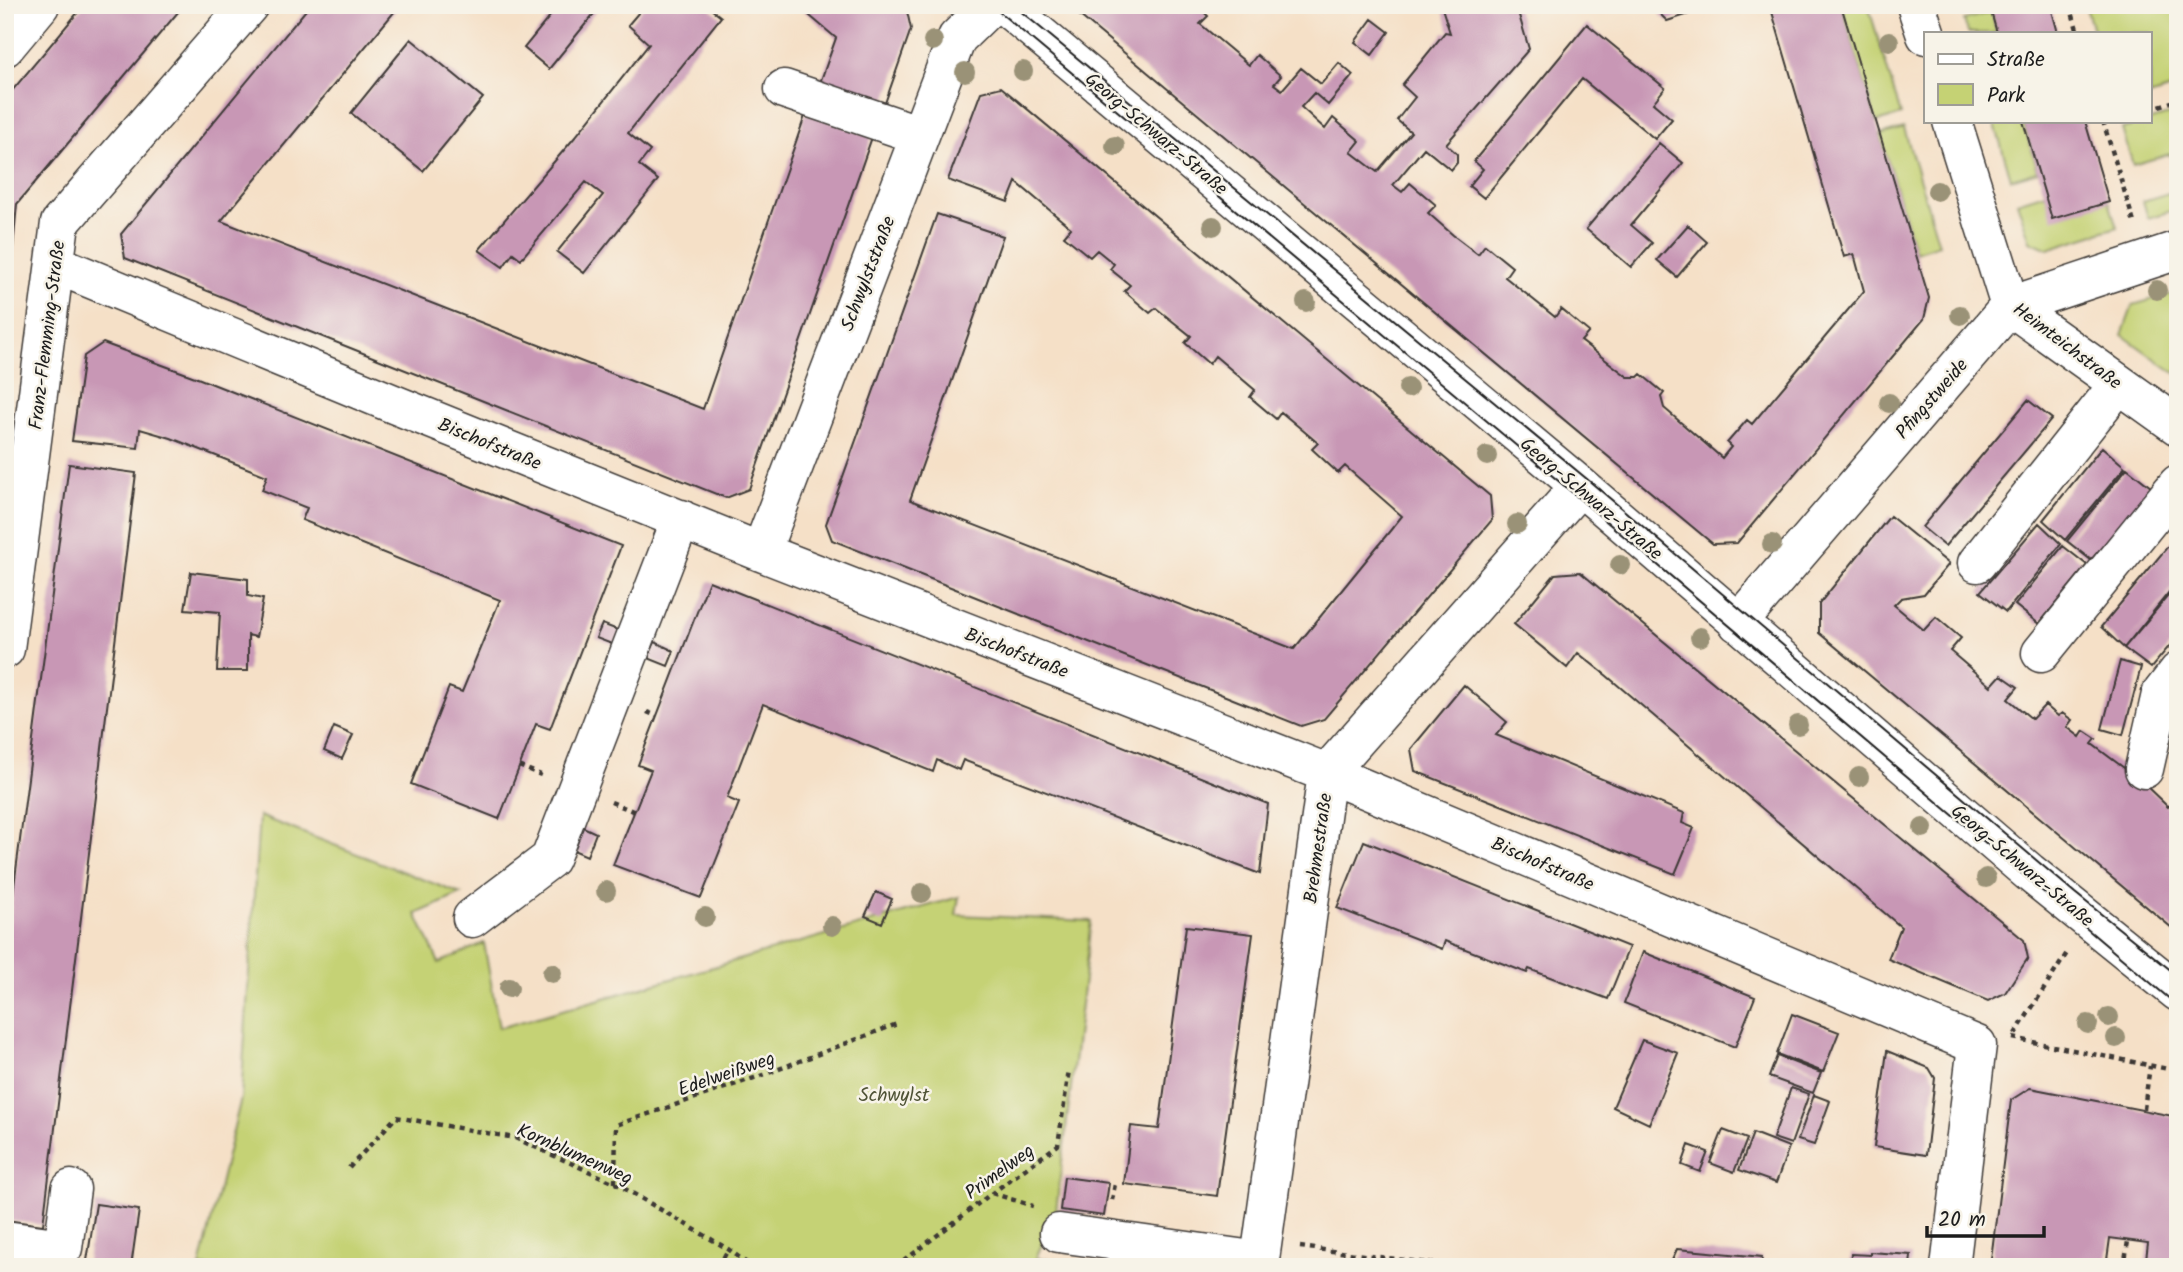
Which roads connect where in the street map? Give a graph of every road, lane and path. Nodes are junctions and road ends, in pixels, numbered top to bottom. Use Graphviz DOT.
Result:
graph roads {
  1 [pos="40,5"];
  2 [pos="249,5"];
  3 [pos="991,5"];
  4 [pos="1004,5"];
  5 [pos="1916,5"];
  6 [pos="2070,5"];
  7 [pos="1925,32"];
  8 [pos="2078,32"];
  9 [pos="5,47"];
  10 [pos="784,89"];
  11 [pos="2178,100"];
  12 [pos="2152,108"];
  13 [pos="1952,122"];
  14 [pos="2104,122"];
  15 [pos="920,135"];
  16 [pos="2161,255"];
  17 [pos="55,264"];
  18 [pos="2010,306"];
  19 [pos="2119,384"];
  20 [pos="2178,426"];
  21 [pos="17,472"];
  22 [pos="2178,484"];
  23 [pos="1580,486"];
  24 [pos="681,519"];
  25 [pos="761,552"];
  26 [pos="1978,563"];
  27 [pos="1738,623"];
  28 [pos="5,649"];
  29 [pos="2041,653"];
  30 [pos="2178,672"];
  31 [pos="2144,769"];
  32 [pos="1327,773"];
  33 [pos="472,918"];
  34 [pos="2073,944"];
  35 [pos="2178,992"];
  36 [pos="897,1024"];
  37 [pos="1997,1041"];
  38 [pos="2150,1066"];
  39 [pos="1069,1070"];
  40 [pos="2178,1071"];
  41 [pos="2144,1109"];
  42 [pos="349,1168"];
  43 [pos="615,1182"];
  44 [pos="71,1189"];
  45 [pos="1059,1233"];
  46 [pos="5,1240"];
  47 [pos="2128,1241"];
  48 [pos="728,1250"];
  49 [pos="1261,1257"];
  50 [pos="719,1267"];
  51 [pos="752,1267"];
  52 [pos="896,1267"];
  53 [pos="1459,1267"];
  54 [pos="1950,1267"];
  55 [pos="2124,1267"];
  1 -- 9 [label="street"];
  2 -- 17 [label="street, Franz-Flemming-Straße"];
  3 -- 15 [label="street, Schwylststraße"];
  4 -- 23 [label="street, Georg-Schwarz-Straße"];
  5 -- 7 [label="street"];
  6 -- 8 [label="path"];
  10 -- 15 [label="street"];
  11 -- 12 [label="path"];
  13 -- 18 [label="street, Heimteichstraße"];
  14 -- 16 [label="path"];
  15 -- 25 [label="street, Schwylststraße"];
  16 -- 18 [label="street"];
  17 -- 21 [label="street, Franz-Flemming-Straße"];
  17 -- 24 [label="street, Bischofstraße"];
  18 -- 19 [label="street, Heimteichstraße"];
  18 -- 27 [label="street, Pfingstweide"];
  19 -- 20 [label="street, Heimteichstraße"];
  19 -- 26 [label="street"];
  21 -- 28 [label="street, Franz-Flemming-Straße"];
  22 -- 29 [label="street"];
  23 -- 27 [label="street, Georg-Schwarz-Straße"];
  23 -- 32 [label="street, Brehmestraße"];
  24 -- 25 [label="street, Bischofstraße"];
  24 -- 33 [label="street"];
  25 -- 32 [label="street, Bischofstraße"];
  27 -- 35 [label="street, Georg-Schwarz-Straße"];
  30 -- 31 [label="street"];
  32 -- 37 [label="street, Bischofstraße"];
  32 -- 49 [label="street, Brehmestraße"];
  34 -- 37 [label="path"];
  36 -- 43 [label="path, Edelweißweg"];
  37 -- 38 [label="path"];
  37 -- 54 [label="street"];
  38 -- 40 [label="path"];
  38 -- 41 [label="path"];
  39 -- 52 [label="path, Primelweg"];
  42 -- 43 [label="path, Kornblumenweg"];
  43 -- 48 [label="path, Kornblumenweg"];
  44 -- 46 [label="street"];
  45 -- 49 [label="street"];
  47 -- 55 [label="path"];
  48 -- 50 [label="path"];
  48 -- 51 [label="path, Kornblumenweg"];
  49 -- 53 [label="path"];
}
